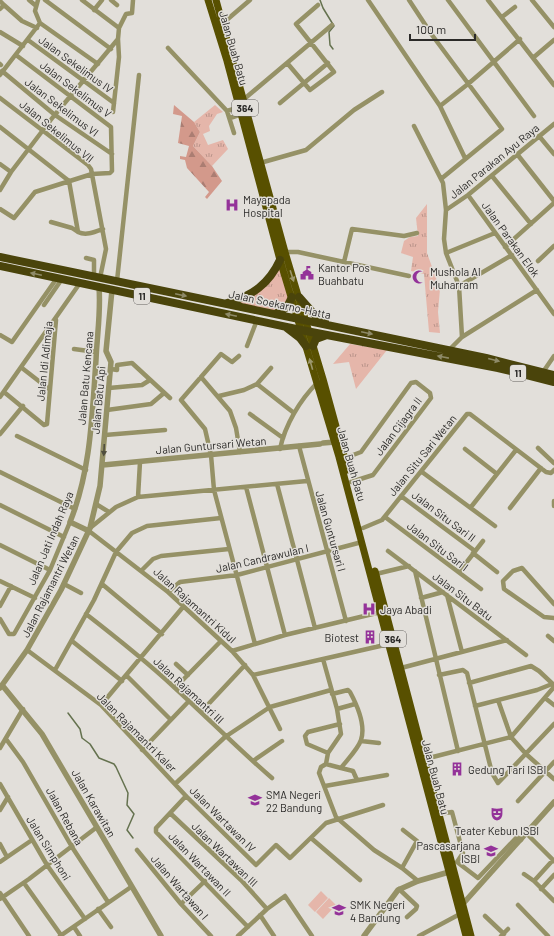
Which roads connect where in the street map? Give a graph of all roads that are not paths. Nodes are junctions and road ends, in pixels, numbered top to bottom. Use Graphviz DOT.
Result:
graph roads {
  1 [pos="29,0"];
  2 [pos="45,0"];
  3 [pos="82,0"];
  4 [pos="102,0"];
  5 [pos="111,0"];
  6 [pos="133,0"];
  7 [pos="208,0"];
  8 [pos="216,0"];
  9 [pos="250,0"];
  10 [pos="368,0"];
  11 [pos="448,0"];
  12 [pos="488,0"];
  13 [pos="532,0"];
  14 [pos="411,1"];
  15 [pos="37,2"];
  16 [pos="2,3"];
  17 [pos="117,5"];
  18 [pos="318,5"];
  19 [pos="515,7"];
  20 [pos="0,9"];
  21 [pos="94,10"];
  22 [pos="502,17"];
  23 [pos="40,23"];
  24 [pos="222,24"];
  25 [pos="332,26"];
  26 [pos="37,28"];
  27 [pos="554,28"];
  28 [pos="119,30"];
  29 [pos="0,32"];
  30 [pos="118,39"];
  31 [pos="520,39"];
  32 [pos="28,40"];
  33 [pos="554,40"];
  34 [pos="311,44"];
  35 [pos="23,46"];
  36 [pos="168,48"];
  37 [pos="111,49"];
  38 [pos="16,55"];
  39 [pos="534,57"];
  40 [pos="494,62"];
  41 [pos="328,63"];
  42 [pos="98,64"];
  43 [pos="288,64"];
  44 [pos="1,68"];
  45 [pos="139,75"];
  46 [pos="83,82"];
  47 [pos="304,83"];
  48 [pos="468,84"];
  49 [pos="554,84"];
  50 [pos="382,92"];
  51 [pos="70,97"];
  52 [pos="0,98"];
  53 [pos="114,103"];
  54 [pos="280,103"];
  55 [pos="242,104"];
  56 [pos="440,106"];
  57 [pos="227,111"];
  58 [pos="113,112"];
  59 [pos="242,114"];
  60 [pos="56,115"];
  61 [pos="534,116"];
  62 [pos="230,118"];
  63 [pos="554,124"];
  64 [pos="414,126"];
  65 [pos="0,127"];
  66 [pos="42,132"];
  67 [pos="234,133"];
  68 [pos="539,136"];
  69 [pos="28,150"];
  70 [pos="112,154"];
  71 [pos="517,154"];
  72 [pos="554,154"];
  73 [pos="465,158"];
  74 [pos="258,159"];
  75 [pos="0,164"];
  76 [pos="11,172"];
  77 [pos="92,174"];
  78 [pos="492,176"];
  79 [pos="442,178"];
  80 [pos="69,181"];
  81 [pos="0,190"];
  82 [pos="468,195"];
  83 [pos="554,202"];
  84 [pos="0,210"];
  85 [pos="446,210"];
  86 [pos="51,222"];
  87 [pos="531,224"];
  88 [pos="103,229"];
  89 [pos="78,232"];
  90 [pos="417,233"];
  91 [pos="495,234"];
  92 [pos="505,247"];
  93 [pos="553,248"];
  94 [pos="284,252"];
  95 [pos="446,253"];
  96 [pos="512,255"];
  97 [pos="0,257"];
  98 [pos="86,258"];
  99 [pos="280,260"];
  100 [pos="538,261"];
  101 [pos="344,262"];
  102 [pos="0,266"];
  103 [pos="409,276"];
  104 [pos="97,278"];
  105 [pos="60,279"];
  106 [pos="116,282"];
  107 [pos="80,283"];
  108 [pos="458,286"];
  109 [pos="99,287"];
  110 [pos="112,290"];
  111 [pos="537,290"];
  112 [pos="295,297"];
  113 [pos="224,303"];
  114 [pos="44,306"];
  115 [pos="277,313"];
  116 [pos="554,314"];
  117 [pos="301,318"];
  118 [pos="56,320"];
  119 [pos="257,320"];
  120 [pos="329,325"];
  121 [pos="283,326"];
  122 [pos="305,330"];
  123 [pos="328,334"];
  124 [pos="0,335"];
  125 [pos="462,337"];
  126 [pos="247,346"];
  127 [pos="310,346"];
  128 [pos="74,349"];
  129 [pos="451,349"];
  130 [pos="96,352"];
  131 [pos="239,356"];
  132 [pos="554,356"];
  133 [pos="22,368"];
  134 [pos="271,368"];
  135 [pos="111,369"];
  136 [pos="543,372"];
  137 [pos="554,375"];
  138 [pos="201,377"];
  139 [pos="150,380"];
  140 [pos="554,382"];
  141 [pos="317,383"];
  142 [pos="257,384"];
  143 [pos="109,388"];
  144 [pos="49,389"];
  145 [pos="4,392"];
  146 [pos="164,393"];
  147 [pos="219,396"];
  148 [pos="0,397"];
  149 [pos="170,398"];
  150 [pos="22,406"];
  151 [pos="106,410"];
  152 [pos="294,413"];
  153 [pos="250,414"];
  154 [pos="165,430"];
  155 [pos="0,434"];
  156 [pos="105,435"];
  157 [pos="17,436"];
  158 [pos="283,438"];
  159 [pos="335,442"];
  160 [pos="299,446"];
  161 [pos="280,448"];
  162 [pos="538,448"];
  163 [pos="465,449"];
  164 [pos="516,450"];
  165 [pos="240,452"];
  166 [pos="211,453"];
  167 [pos="345,458"];
  168 [pos="140,462"];
  169 [pos="554,463"];
  170 [pos="103,465"];
  171 [pos="541,468"];
  172 [pos="86,470"];
  173 [pos="554,470"];
  174 [pos="0,472"];
  175 [pos="422,472"];
  176 [pos="497,474"];
  177 [pos="308,481"];
  178 [pos="351,482"];
  179 [pos="277,484"];
  180 [pos="246,487"];
  181 [pos="214,490"];
  182 [pos="401,496"];
  183 [pos="138,497"];
  184 [pos="554,501"];
  185 [pos="96,504"];
  186 [pos="0,505"];
  187 [pos="554,506"];
  188 [pos="471,508"];
  189 [pos="510,508"];
  190 [pos="75,510"];
  191 [pos="109,512"];
  192 [pos="385,517"];
  193 [pos="221,518"];
  194 [pos="70,522"];
  195 [pos="495,526"];
  196 [pos="363,528"];
  197 [pos="90,529"];
  198 [pos="64,537"];
  199 [pos="482,541"];
  200 [pos="362,542"];
  201 [pos="0,545"];
  202 [pos="229,549"];
  203 [pos="117,551"];
  204 [pos="388,551"];
  205 [pos="328,552"];
  206 [pos="474,552"];
  207 [pos="296,560"];
  208 [pos="409,566"];
  209 [pos="267,568"];
  210 [pos="50,570"];
  211 [pos="141,571"];
  212 [pos="416,572"];
  213 [pos="459,572"];
  214 [pos="497,572"];
  215 [pos="376,574"];
  216 [pos="237,575"];
  217 [pos="0,581"];
  218 [pos="64,584"];
  219 [pos="102,584"];
  220 [pos="11,586"];
  221 [pos="481,589"];
  222 [pos="168,592"];
  223 [pos="81,593"];
  224 [pos="445,594"];
  225 [pos="35,598"];
  226 [pos="421,598"];
  227 [pos="554,604"];
  228 [pos="0,606"];
  229 [pos="183,607"];
  230 [pos="381,612"];
  231 [pos="86,614"];
  232 [pos="554,618"];
  233 [pos="0,620"];
  234 [pos="346,621"];
  235 [pos="315,628"];
  236 [pos="162,634"];
  237 [pos="285,635"];
  238 [pos="548,636"];
  239 [pos="507,640"];
  240 [pos="72,641"];
  241 [pos="554,641"];
  242 [pos="220,642"];
  243 [pos="255,644"];
  244 [pos="389,644"];
  245 [pos="28,650"];
  246 [pos="232,651"];
  247 [pos="462,652"];
  248 [pos="526,655"];
  249 [pos="141,658"];
  250 [pos="323,659"];
  251 [pos="436,659"];
  252 [pos="176,664"];
  253 [pos="245,665"];
  254 [pos="401,668"];
  255 [pos="55,670"];
  256 [pos="188,675"];
  257 [pos="253,675"];
  258 [pos="439,675"];
  259 [pos="126,676"];
  260 [pos="122,681"];
  261 [pos="469,683"];
  262 [pos="1,685"];
  263 [pos="553,685"];
  264 [pos="175,688"];
  265 [pos="332,692"];
  266 [pos="545,698"];
  267 [pos="498,700"];
  268 [pos="189,701"];
  269 [pos="355,704"];
  270 [pos="101,705"];
  271 [pos="475,706"];
  272 [pos="554,706"];
  273 [pos="270,707"];
  274 [pos="23,709"];
  275 [pos="337,709"];
  276 [pos="201,712"];
  277 [pos="170,719"];
  278 [pos="340,724"];
  279 [pos="554,724"];
  280 [pos="280,728"];
  281 [pos="225,736"];
  282 [pos="511,737"];
  283 [pos="6,738"];
  284 [pos="282,741"];
  285 [pos="361,741"];
  286 [pos="379,743"];
  287 [pos="484,744"];
  288 [pos="0,748"];
  289 [pos="142,750"];
  290 [pos="458,751"];
  291 [pos="328,753"];
  292 [pos="526,754"];
  293 [pos="425,759"];
  294 [pos="253,761"];
  295 [pos="554,762"];
  296 [pos="326,764"];
  297 [pos="341,768"];
  298 [pos="546,772"];
  299 [pos="387,775"];
  300 [pos="272,778"];
  301 [pos="554,779"];
  302 [pos="357,780"];
  303 [pos="0,784"];
  304 [pos="175,784"];
  305 [pos="325,786"];
  306 [pos="186,796"];
  307 [pos="8,797"];
  308 [pos="438,799"];
  309 [pos="518,801"];
  310 [pos="554,802"];
  311 [pos="383,805"];
  312 [pos="0,810"];
  313 [pos="170,813"];
  314 [pos="338,819"];
  315 [pos="97,827"];
  316 [pos="403,830"];
  317 [pos="527,834"];
  318 [pos="311,838"];
  319 [pos="32,840"];
  320 [pos="521,840"];
  321 [pos="0,844"];
  322 [pos="72,847"];
  323 [pos="137,850"];
  324 [pos="8,857"];
  325 [pos="553,861"];
  326 [pos="0,862"];
  327 [pos="453,864"];
  328 [pos="47,865"];
  329 [pos="402,868"];
  330 [pos="449,872"];
  331 [pos="524,874"];
  332 [pos="554,876"];
  333 [pos="360,880"];
  334 [pos="418,881"];
  335 [pos="534,881"];
  336 [pos="205,882"];
  337 [pos="24,883"];
  338 [pos="131,887"];
  339 [pos="399,889"];
  340 [pos="541,889"];
  341 [pos="1,896"];
  342 [pos="554,901"];
  343 [pos="108,902"];
  344 [pos="181,904"];
  345 [pos="518,906"];
  346 [pos="461,908"];
  347 [pos="98,909"];
  348 [pos="266,909"];
  349 [pos="260,916"];
  350 [pos="485,916"];
  351 [pos="407,917"];
  352 [pos="85,919"];
  353 [pos="74,927"];
  354 [pos="111,927"];
  355 [pos="248,927"];
  356 [pos="508,929"];
  357 [pos="503,935"];
  358 [pos="29,936"];
  359 [pos="61,936"];
  360 [pos="80,936"];
  361 [pos="161,936"];
  362 [pos="211,936"];
  363 [pos="238,936"];
  364 [pos="274,936"];
  365 [pos="312,936"];
  366 [pos="364,936"];
  367 [pos="419,936"];
  368 [pos="466,936"];
  369 [pos="471,936"];
  370 [pos="548,936"];
  1 -- 15 [label="street"];
  2 -- 37 [label="street"];
  3 -- 21 [label="street"];
  4 -- 21 [label="street"];
  5 -- 17 [label="street"];
  6 -- 28 [label="street"];
  7 -- 55 [label="main road, Jalan Buah Batu / 364"];
  8 -- 24 [label="main road, Jalan Buah Batu / 364"];
  9 -- 24 [label="street"];
  10 -- 56 [label="street"];
  11 -- 40 [label="street"];
  12 -- 22 [label="street"];
  13 -- 27 [label="street"];
  14 -- 48 [label="street"];
  15 -- 23 [label="street"];
  16 -- 20 [label="street"];
  16 -- 26 [label="street"];
  18 -- 34 [label="street"];
  19 -- 22 [label="street"];
  21 -- 28 [label="street"];
  22 -- 31 [label="street"];
  23 -- 26 [label="street"];
  23 -- 42 [label="street"];
  24 -- 55 [label="main road, Jalan Buah Batu / 364"];
  25 -- 34 [label="street"];
  26 -- 32 [label="street"];
  28 -- 30 [label="street"];
  29 -- 35 [label="street"];
  30 -- 37 [label="street"];
  30 -- 53 [label="street"];
  31 -- 39 [label="street"];
  31 -- 40 [label="street"];
  32 -- 35 [label="street"];
  32 -- 46 [label="street, Jalan Sekelimus IV"];
  33 -- 39 [label="street"];
  34 -- 41 [label="street"];
  34 -- 43 [label="street"];
  35 -- 38 [label="street"];
  36 -- 57 [label="street"];
  37 -- 42 [label="street"];
  38 -- 44 [label="street"];
  38 -- 51 [label="street, Jalan Sekelimus V"];
  39 -- 49 [label="street"];
  40 -- 48 [label="street"];
  40 -- 61 [label="street"];
  41 -- 47 [label="street"];
  41 -- 47 [label="street"];
  42 -- 46 [label="street"];
  43 -- 47 [label="street"];
  43 -- 55 [label="street"];
  44 -- 60 [label="street, Jalan Sekelimus VI"];
  45 -- 106 [label="street"];
  46 -- 51 [label="street"];
  46 -- 53 [label="street, Jalan Sekelimus IV"];
  47 -- 54 [label="street"];
  48 -- 56 [label="street"];
  48 -- 73 [label="street"];
  50 -- 74 [label="street"];
  51 -- 60 [label="street"];
  51 -- 70 [label="street, Jalan Sekelimus V"];
  52 -- 66 [label="street, Jalan Sekelimus VII"];
  53 -- 58 [label="street"];
  55 -- 57 [label="street"];
  55 -- 59 [label="main road, Jalan Buah Batu / 364"];
  55 -- 74 [label="main road, Jalan Buah Batu / 364"];
  56 -- 73 [label="street"];
  57 -- 62 [label="street"];
  59 -- 62 [label="street"];
  59 -- 74 [label="main road, Jalan Buah Batu / 364"];
  60 -- 66 [label="street"];
  60 -- 70 [label="street, Jalan Sekelimus VI"];
  62 -- 67 [label="street"];
  63 -- 68 [label="street, Jalan Parakan Ayu Raya"];
  64 -- 79 [label="street"];
  65 -- 69 [label="street"];
  66 -- 69 [label="street"];
  66 -- 77 [label="street, Jalan Sekelimus VII"];
  68 -- 71 [label="street, Jalan Parakan Ayu Raya"];
  68 -- 72 [label="street"];
  69 -- 76 [label="street"];
  69 -- 80 [label="street"];
  70 -- 77 [label="street, Jalan Sekelimus V"];
  71 -- 78 [label="street, Jalan Parakan Ayu Raya"];
  71 -- 83 [label="street"];
  73 -- 79 [label="street"];
  74 -- 94 [label="main road, Jalan Buah Batu / 364"];
  74 -- 99 [label="main road, Jalan Buah Batu / 364"];
  75 -- 76 [label="street"];
  76 -- 81 [label="street"];
  77 -- 80 [label="street"];
  77 -- 88 [label="street, Jalan Sekelimus VII"];
  78 -- 82 [label="street, Jalan Parakan Ayu Raya"];
  78 -- 87 [label="street"];
  79 -- 85 [label="street"];
  80 -- 84 [label="street"];
  80 -- 89 [label="street"];
  82 -- 85 [label="street, Jalan Parakan Ayu Raya"];
  82 -- 91 [label="street, Jalan Parakan Elok"];
  83 -- 87 [label="street"];
  85 -- 95 [label="street"];
  86 -- 89 [label="street"];
  87 -- 92 [label="street"];
  88 -- 89 [label="street"];
  88 -- 104 [label="street, Jalan Sekelimus VII"];
  90 -- 101 [label="street"];
  91 -- 92 [label="street, Jalan Parakan Elok"];
  91 -- 95 [label="street"];
  92 -- 96 [label="street, Jalan Parakan Elok"];
  93 -- 100 [label="street"];
  94 -- 101 [label="street"];
  94 -- 112 [label="main road, Jalan Buah Batu / 364, one-way"];
  95 -- 108 [label="street"];
  96 -- 108 [label="street"];
  96 -- 111 [label="street, Jalan Parakan Elok"];
  97 -- 104 [label="highway, Jalan Soekarno-Hatta / 11"];
  98 -- 104 [label="street"];
  99 -- 112 [label="main road, Jalan Buah Batu / 364"];
  99 -- 113 [label="highway"];
  101 -- 103 [label="street"];
  105 -- 102 [label="highway, Jalan Soekarno-Hatta / 11, one-way"];
  104 -- 106 [label="highway, Jalan Soekarno-Hatta / 11"];
  105 -- 107 [label="highway, Jalan Soekarno-Hatta / 11"];
  105 -- 114 [label="street"];
  105 -- 124 [label="street"];
  106 -- 113 [label="highway, Jalan Soekarno-Hatta / 11, one-way"];
  107 -- 109 [label="highway, Jalan Soekarno-Hatta / 11"];
  107 -- 118 [label="street, Jalan Idi Adimaja"];
  108 -- 125 [label="street"];
  109 -- 110 [label="highway, Jalan Soekarno-Hatta / 11"];
  109 -- 130 [label="street, Jalan Batu Kencana"];
  119 -- 110 [label="highway, Jalan Soekarno-Hatta / 11, one-way"];
  110 -- 135 [label="street, Jalan Batu Api"];
  111 -- 116 [label="street, Jalan Parakan Elok"];
  111 -- 125 [label="street"];
  112 -- 115 [label="highway"];
  112 -- 117 [label="main road, Jalan Buah Batu / 364"];
  112 -- 120 [label="highway"];
  113 -- 115 [label="highway, Jalan Soekarno-Hatta / 11"];
  115 -- 117 [label="highway, Jalan Soekarno-Hatta / 11"];
  117 -- 120 [label="highway, Jalan Soekarno-Hatta / 11"];
  117 -- 122 [label="main road, Jalan Buah Batu / 364"];
  118 -- 133 [label="street"];
  118 -- 144 [label="street, Jalan Idi Adimaja"];
  119 -- 121 [label="highway, Jalan Soekarno-Hatta / 11"];
  119 -- 126 [label="street"];
  120 -- 129 [label="highway, Jalan Soekarno-Hatta / 11, one-way"];
  121 -- 122 [label="highway, Jalan Soekarno-Hatta / 11"];
  121 -- 127 [label="highway"];
  122 -- 123 [label="highway, Jalan Soekarno-Hatta / 11"];
  122 -- 127 [label="main road, Jalan Buah Batu / 364"];
  123 -- 127 [label="highway"];
  140 -- 123 [label="highway, Jalan Soekarno-Hatta / 11, one-way"];
  125 -- 129 [label="street"];
  141 -- 127 [label="main road, Jalan Buah Batu / 364, one-way"];
  127 -- 167 [label="main road, Jalan Buah Batu / 364"];
  128 -- 130 [label="street"];
  129 -- 136 [label="highway, Jalan Soekarno-Hatta / 11, one-way"];
  130 -- 172 [label="street, Jalan Batu Kencana"];
  131 -- 138 [label="street"];
  132 -- 136 [label="street"];
  133 -- 144 [label="street"];
  133 -- 145 [label="street"];
  134 -- 142 [label="street"];
  135 -- 139 [label="street"];
  135 -- 143 [label="street, Jalan Batu Api"];
  136 -- 137 [label="highway, Jalan Soekarno-Hatta / 11"];
  138 -- 147 [label="street"];
  138 -- 166 [label="street"];
  139 -- 143 [label="street"];
  139 -- 146 [label="street"];
  141 -- 152 [label="street"];
  141 -- 159 [label="main road, Jalan Buah Batu / 364"];
  142 -- 147 [label="street"];
  142 -- 152 [label="street"];
  143 -- 151 [label="street, Jalan Batu Api"];
  144 -- 150 [label="street, Jalan Idi Adimaja"];
  145 -- 148 [label="street"];
  145 -- 150 [label="street"];
  146 -- 149 [label="street"];
  146 -- 151 [label="street"];
  147 -- 165 [label="street"];
  150 -- 155 [label="street"];
  151 -- 156 [label="street, Jalan Batu Api"];
  152 -- 158 [label="street"];
  153 -- 158 [label="street"];
  154 -- 156 [label="street"];
  156 -- 170 [label="street, Jalan Batu Api, one-way"];
  157 -- 172 [label="street"];
  158 -- 161 [label="street"];
  159 -- 160 [label="street, Jalan Guntursari Wetan"];
  159 -- 200 [label="main road, Jalan Buah Batu / 364"];
  160 -- 161 [label="street, Jalan Guntursari Wetan"];
  160 -- 177 [label="street, Jalan Guntursari I"];
  161 -- 165 [label="street, Jalan Guntursari Wetan"];
  162 -- 169 [label="street"];
  163 -- 176 [label="street"];
  164 -- 171 [label="street, Jalan Situ Sari Wetan"];
  164 -- 175 [label="street, Jalan Situ Sari Wetan"];
  164 -- 176 [label="street"];
  165 -- 166 [label="street, Jalan Guntursari Wetan"];
  166 -- 168 [label="street, Jalan Guntursari Wetan"];
  166 -- 181 [label="street"];
  167 -- 178 [label="main road, Jalan Buah Batu / 364"];
  167 -- 178 [label="street, Jalan Cijagra II"];
  168 -- 170 [label="street, Jalan Guntursari Wetan"];
  168 -- 183 [label="street"];
  170 -- 185 [label="street, Jalan Rajamantri Wetan"];
  171 -- 173 [label="street, Jalan Situ Sari Wetan"];
  171 -- 189 [label="street"];
  172 -- 190 [label="street, Jalan Jati Indah Raya"];
  174 -- 190 [label="street"];
  175 -- 182 [label="street, Jalan Situ Sari Wetan"];
  175 -- 188 [label="street"];
  176 -- 188 [label="street"];
  177 -- 179 [label="street"];
  177 -- 205 [label="street, Jalan Guntursari I"];
  178 -- 196 [label="main road, Jalan Buah Batu / 364"];
  179 -- 180 [label="street"];
  179 -- 207 [label="street"];
  180 -- 181 [label="street"];
  180 -- 209 [label="street"];
  181 -- 183 [label="street"];
  181 -- 193 [label="street"];
  182 -- 192 [label="street, Jalan Situ Sari Wetan"];
  182 -- 206 [label="street, Jalan Situ Sari II"];
  183 -- 191 [label="street"];
  184 -- 187 [label="street"];
  185 -- 191 [label="street"];
  185 -- 197 [label="street, Jalan Rajamantri Wetan"];
  186 -- 198 [label="street"];
  188 -- 195 [label="street"];
  190 -- 194 [label="street, Jalan Jati Indah Raya"];
  191 -- 197 [label="street"];
  192 -- 196 [label="street, Jalan Situ Sari Wetan"];
  192 -- 213 [label="street, Jalan Situ Sari I"];
  193 -- 202 [label="street"];
  193 -- 203 [label="street"];
  194 -- 197 [label="street, Jalan Rajamantri Kidul"];
  194 -- 198 [label="street, Jalan Jati Indah Raya"];
  196 -- 215 [label="main road, Jalan Buah Batu / 364"];
  197 -- 203 [label="street, Jalan Rajamantri Kidul"];
  197 -- 218 [label="street, Jalan Rajamantri Wetan"];
  198 -- 210 [label="street, Jalan Jati Indah Raya"];
  199 -- 206 [label="street"];
  200 -- 205 [label="street, Jalan Candrawulan I"];
  200 -- 230 [label="main road, Jalan Buah Batu / 364"];
  201 -- 210 [label="street"];
  202 -- 211 [label="street"];
  202 -- 216 [label="street"];
  203 -- 211 [label="street, Jalan Rajamantri Kidul"];
  203 -- 219 [label="street"];
  204 -- 208 [label="street, Jalan Situ Batu"];
  205 -- 207 [label="street, Jalan Candrawulan I"];
  205 -- 234 [label="street, Jalan Guntursari I"];
  206 -- 213 [label="street"];
  206 -- 214 [label="street, Jalan Situ Sari II"];
  207 -- 209 [label="street, Jalan Candrawulan I"];
  207 -- 235 [label="street"];
  208 -- 212 [label="street, Jalan Situ Batu"];
  208 -- 215 [label="street"];
  209 -- 216 [label="street, Jalan Candrawulan I"];
  209 -- 237 [label="street"];
  210 -- 225 [label="street, Jalan Jati Indah Raya"];
  211 -- 222 [label="street, Jalan Rajamantri Kidul"];
  212 -- 224 [label="street, Jalan Situ Batu"];
  212 -- 226 [label="street"];
  213 -- 221 [label="street, Jalan Situ Sari I"];
  215 -- 254 [label="main road, Jalan Buah Batu / 364"];
  216 -- 222 [label="street, Jalan Candrawulan I"];
  216 -- 243 [label="street"];
  217 -- 220 [label="street"];
  218 -- 223 [label="street"];
  218 -- 245 [label="street, Jalan Rajamantri Wetan"];
  219 -- 231 [label="street"];
  219 -- 236 [label="street"];
  220 -- 225 [label="street"];
  220 -- 228 [label="street"];
  222 -- 229 [label="street, Jalan Rajamantri Kidul"];
  224 -- 226 [label="street"];
  224 -- 239 [label="street, Jalan Situ Batu"];
  224 -- 247 [label="street"];
  225 -- 233 [label="street, Jalan Jati Indah Raya"];
  226 -- 251 [label="street"];
  227 -- 232 [label="street"];
  229 -- 236 [label="street"];
  229 -- 242 [label="street, Jalan Rajamantri Kidul"];
  230 -- 234 [label="street"];
  230 -- 244 [label="main road, Jalan Buah Batu / 364"];
  231 -- 240 [label="street"];
  231 -- 249 [label="street, Jalan Rajamantri III"];
  234 -- 235 [label="street"];
  235 -- 237 [label="street"];
  236 -- 249 [label="street"];
  237 -- 243 [label="street"];
  238 -- 241 [label="street"];
  239 -- 247 [label="street"];
  239 -- 248 [label="street, Jalan Situ Batu"];
  240 -- 255 [label="street"];
  240 -- 260 [label="street"];
  242 -- 246 [label="street, Jalan Rajamantri Kidul"];
  242 -- 256 [label="street"];
  243 -- 246 [label="street"];
  244 -- 250 [label="street"];
  244 -- 330 [label="main road, Jalan Buah Batu / 364"];
  245 -- 255 [label="street, Jalan Rajamantri Kaler"];
  245 -- 262 [label="street, Jalan Rajamantri Wetan"];
  246 -- 253 [label="street, Jalan Rajamantri Kidul"];
  247 -- 251 [label="street"];
  249 -- 259 [label="street"];
  249 -- 264 [label="street, Jalan Rajamantri III"];
  250 -- 257 [label="street"];
  250 -- 265 [label="street"];
  251 -- 254 [label="street"];
  251 -- 258 [label="street"];
  252 -- 256 [label="street"];
  253 -- 257 [label="street, Jalan Rajamantri Kidul"];
  253 -- 276 [label="street"];
  254 -- 293 [label="main road, Jalan Buah Batu / 364"];
  255 -- 270 [label="street, Jalan Rajamantri Kaler"];
  256 -- 264 [label="street"];
  257 -- 273 [label="street, Jalan Rajamantri Kidul"];
  258 -- 261 [label="street"];
  258 -- 290 [label="street"];
  259 -- 260 [label="street"];
  259 -- 277 [label="street"];
  260 -- 270 [label="street"];
  261 -- 263 [label="street"];
  261 -- 271 [label="street"];
  262 -- 274 [label="street, Jalan Karawitan"];
  263 -- 266 [label="street"];
  263 -- 267 [label="street"];
  264 -- 268 [label="street, Jalan Rajamantri III"];
  265 -- 269 [label="street"];
  265 -- 273 [label="street"];
  265 -- 275 [label="street"];
  266 -- 272 [label="street"];
  266 -- 282 [label="street"];
  267 -- 271 [label="street"];
  267 -- 282 [label="street"];
  268 -- 276 [label="street, Jalan Rajamantri III"];
  268 -- 277 [label="street"];
  269 -- 275 [label="street"];
  269 -- 285 [label="street"];
  270 -- 289 [label="street, Jalan Rajamantri Kaler"];
  271 -- 287 [label="street"];
  273 -- 280 [label="street, Jalan Rajamantri Kidul"];
  273 -- 281 [label="street"];
  274 -- 283 [label="street"];
  274 -- 315 [label="street, Jalan Karawitan"];
  275 -- 278 [label="street"];
  276 -- 281 [label="street, Jalan Rajamantri III"];
  277 -- 289 [label="street"];
  278 -- 291 [label="street"];
  278 -- 291 [label="street"];
  279 -- 292 [label="street"];
  281 -- 294 [label="street, Jalan Rajamantri III"];
  281 -- 304 [label="street"];
  282 -- 287 [label="street"];
  282 -- 292 [label="street"];
  283 -- 288 [label="street"];
  283 -- 322 [label="street, Jalan Rebana"];
  284 -- 294 [label="street"];
  285 -- 286 [label="street"];
  285 -- 297 [label="street"];
  287 -- 290 [label="street"];
  287 -- 292 [label="street"];
  289 -- 304 [label="street, Jalan Rajamantri Kaler"];
  290 -- 293 [label="street"];
  291 -- 296 [label="street"];
  292 -- 298 [label="street"];
  293 -- 308 [label="main road, Jalan Buah Batu / 364"];
  294 -- 300 [label="street, Jalan Rajamantri III"];
  295 -- 298 [label="street"];
  296 -- 297 [label="street"];
  296 -- 305 [label="street"];
  297 -- 302 [label="street"];
  298 -- 301 [label="street"];
  298 -- 309 [label="street"];
  299 -- 302 [label="street"];
  302 -- 305 [label="street"];
  303 -- 307 [label="street, Jalan Simphoni"];
  304 -- 306 [label="street, Jalan Wartawan IV"];
  305 -- 314 [label="street"];
  306 -- 313 [label="street, Jalan Wartawan II"];
  306 -- 318 [label="street, Jalan Wartawan IV"];
  307 -- 312 [label="street"];
  307 -- 319 [label="street, Jalan Simphoni"];
  308 -- 320 [label="street"];
  308 -- 327 [label="main road, Jalan Buah Batu / 364"];
  310 -- 317 [label="street"];
  311 -- 314 [label="street"];
  313 -- 336 [label="street, Jalan Wartawan II"];
  313 -- 348 [label="street, Jalan Wartawan III"];
  314 -- 318 [label="street, Jalan Wartawan IV"];
  314 -- 329 [label="street"];
  315 -- 322 [label="street"];
  315 -- 338 [label="street, Jalan Karawitan"];
  316 -- 329 [label="street"];
  317 -- 320 [label="street"];
  317 -- 325 [label="street"];
  318 -- 333 [label="street"];
  319 -- 324 [label="street"];
  319 -- 328 [label="street, Jalan Simphoni"];
  320 -- 346 [label="street"];
  321 -- 324 [label="street"];
  322 -- 328 [label="street"];
  322 -- 343 [label="street, Jalan Rebana"];
  323 -- 344 [label="street, Jalan Wartawan I"];
  324 -- 326 [label="street"];
  325 -- 335 [label="street"];
  327 -- 330 [label="street"];
  327 -- 346 [label="main road, Jalan Buah Batu / 364"];
  328 -- 337 [label="street"];
  328 -- 352 [label="street, Jalan Simphoni"];
  329 -- 334 [label="street"];
  330 -- 334 [label="street"];
  330 -- 346 [label="main road, Jalan Buah Batu / 364"];
  331 -- 335 [label="street"];
  332 -- 340 [label="street"];
  334 -- 339 [label="street"];
  335 -- 340 [label="street"];
  336 -- 344 [label="street"];
  336 -- 355 [label="street, Jalan Wartawan II"];
  337 -- 341 [label="street"];
  337 -- 359 [label="street"];
  338 -- 343 [label="street"];
  338 -- 361 [label="street, Jalan Karawitan"];
  339 -- 351 [label="street"];
  339 -- 366 [label="street"];
  340 -- 342 [label="street"];
  341 -- 358 [label="street"];
  343 -- 347 [label="street"];
  344 -- 362 [label="street, Jalan Wartawan I"];
  345 -- 370 [label="street"];
  346 -- 367 [label="street"];
  346 -- 368 [label="main road, Jalan Buah Batu / 364"];
  346 -- 369 [label="main road, Jalan Buah Batu / 364"];
  347 -- 352 [label="street"];
  347 -- 354 [label="street"];
  348 -- 349 [label="street"];
  348 -- 365 [label="street"];
  349 -- 355 [label="street"];
  349 -- 364 [label="street"];
  350 -- 357 [label="street"];
  352 -- 353 [label="street"];
  353 -- 359 [label="street"];
  353 -- 360 [label="street"];
  355 -- 363 [label="street"];
  356 -- 357 [label="street"];
}
